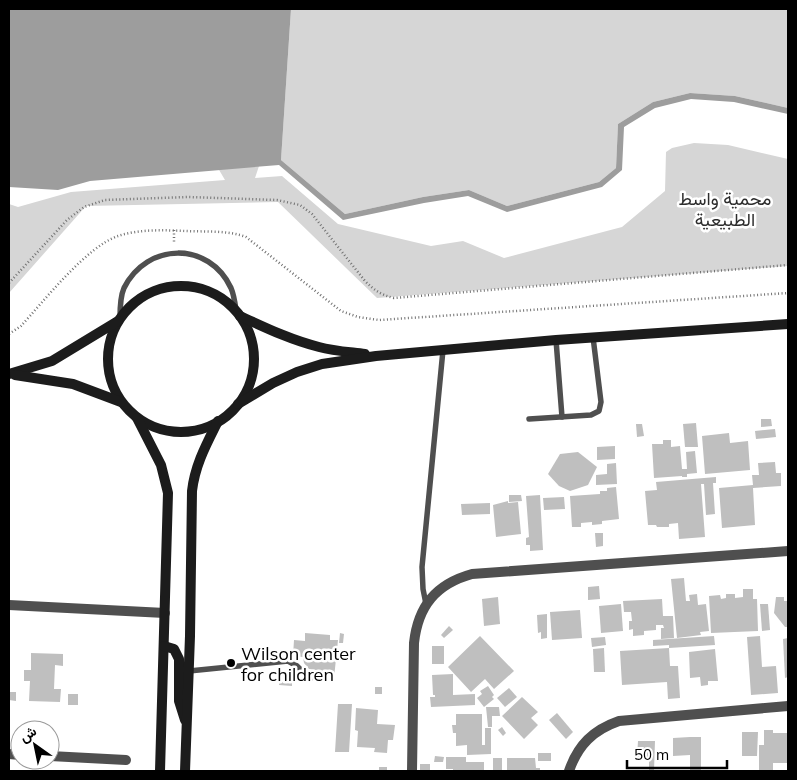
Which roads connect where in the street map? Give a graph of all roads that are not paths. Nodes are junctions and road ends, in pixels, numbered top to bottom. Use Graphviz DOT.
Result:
graph roads {
  1 [pos="238,313"];
  2 [pos="119,320"];
  3 [pos="788,324"];
  4 [pos="593,338"];
  5 [pos="556,340"];
  6 [pos="443,350"];
  7 [pos="376,356"];
  8 [pos="9,374"];
  9 [pos="121,402"];
  10 [pos="238,404"];
  11 [pos="137,417"];
  12 [pos="562,417"];
  13 [pos="529,419"];
  14 [pos="218,421"];
  15 [pos="788,551"];
  16 [pos="426,604"];
  17 [pos="9,605"];
  18 [pos="165,613"];
  19 [pos="164,646"];
  20 [pos="189,670"];
  21 [pos="310,679"];
  22 [pos="788,706"];
  23 [pos="187,723"];
  24 [pos="60,757"];
  25 [pos="126,760"];
  26 [pos="160,771"];
  27 [pos="185,771"];
  28 [pos="412,771"];
  29 [pos="569,771"];
  1 -- 2 [label="main road"];
  1 -- 2 [label="lane"];
  1 -- 7 [label="main road"];
  1 -- 10 [label="main road"];
  2 -- 8 [label="main road"];
  2 -- 9 [label="main road"];
  3 -- 4 [label="main road"];
  4 -- 5 [label="main road"];
  4 -- 12 [label="lane"];
  5 -- 6 [label="main road"];
  5 -- 12 [label="lane"];
  6 -- 7 [label="main road"];
  6 -- 16 [label="lane"];
  7 -- 10 [label="main road"];
  8 -- 9 [label="main road"];
  9 -- 11 [label="main road"];
  10 -- 14 [label="main road"];
  11 -- 14 [label="main road"];
  11 -- 18 [label="main road"];
  12 -- 13 [label="lane"];
  14 -- 20 [label="main road"];
  15 -- 16 [label="street"];
  16 -- 28 [label="street"];
  17 -- 18 [label="street"];
  18 -- 19 [label="main road"];
  19 -- 23 [label="main road"];
  19 -- 26 [label="main road"];
  20 -- 21 [label="lane"];
  20 -- 23 [label="main road"];
  22 -- 29 [label="street"];
  23 -- 27 [label="main road"];
  24 -- 25 [label="street"];
}
